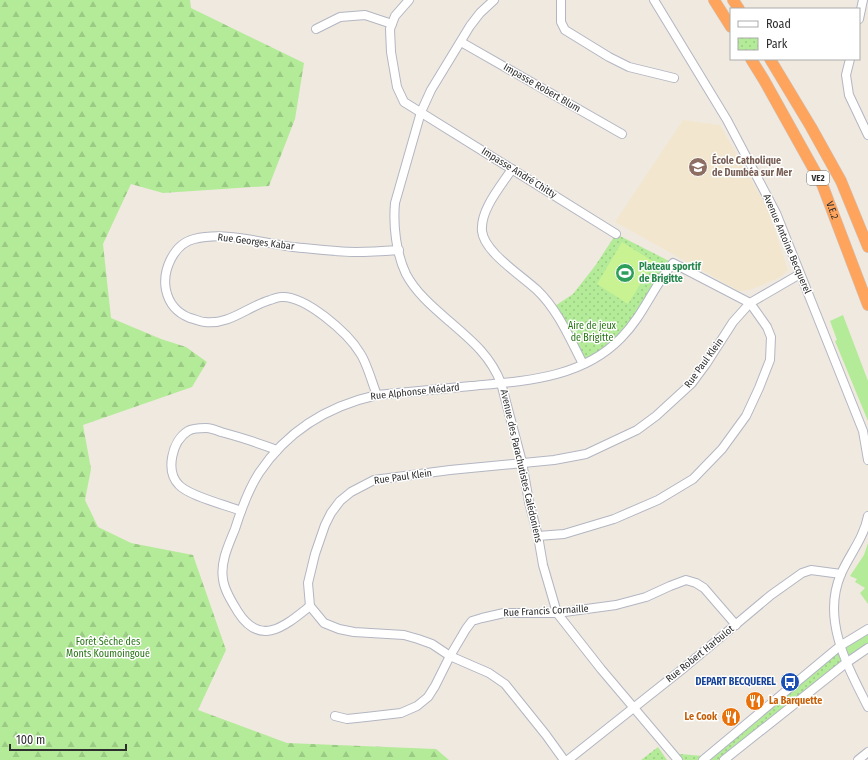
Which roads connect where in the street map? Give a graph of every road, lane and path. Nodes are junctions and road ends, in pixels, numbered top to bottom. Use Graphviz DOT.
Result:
graph roads {
  1 [pos="409,0"];
  2 [pos="494,0"];
  3 [pos="561,0"];
  4 [pos="654,0"];
  5 [pos="714,0"];
  6 [pos="863,0"];
  7 [pos="860,14"];
  8 [pos="392,24"];
  9 [pos="730,25"];
  10 [pos="316,29"];
  11 [pos="461,42"];
  12 [pos="752,60"];
  13 [pos="771,60"];
  14 [pos="850,60"];
  15 [pos="674,78"];
  16 [pos="421,112"];
  17 [pos="622,134"];
  18 [pos="868,135"];
  19 [pos="512,169"];
  20 [pos="616,234"];
  21 [pos="868,247"];
  22 [pos="399,250"];
  23 [pos="800,274"];
  24 [pos="750,303"];
  25 [pos="868,305"];
  26 [pos="583,364"];
  27 [pos="501,383"];
  28 [pos="377,395"];
  29 [pos="277,450"];
  30 [pos="868,460"];
  31 [pos="522,462"];
  32 [pos="241,511"];
  33 [pos="868,516"];
  34 [pos="538,536"];
  35 [pos="841,574"];
  36 [pos="310,606"];
  37 [pos="557,612"];
  38 [pos="736,625"];
  39 [pos="868,629"];
  40 [pos="840,646"];
  41 [pos="868,648"];
  42 [pos="450,656"];
  43 [pos="846,663"];
  44 [pos="634,707"];
  45 [pos="868,707"];
  46 [pos="335,716"];
  47 [pos="868,752"];
  48 [pos="564,760"];
  49 [pos="568,760"];
  50 [pos="678,760"];
  51 [pos="703,760"];
  52 [pos="724,760"];
  53 [pos="858,760"];
  1 -- 8 [label="street"];
  2 -- 11 [label="street, Avenue des Parachutistes Calédoniens"];
  3 -- 15 [label="street"];
  4 -- 23 [label="street, Avenue Antoine Becquerel"];
  5 -- 9 [label="highway"];
  6 -- 7 [label="street"];
  8 -- 10 [label="street"];
  8 -- 16 [label="street, Impasse André Chitty"];
  11 -- 16 [label="street, Avenue des Parachutistes Calédoniens"];
  11 -- 17 [label="street, Impasse Robert Blum"];
  12 -- 25 [label="highway, V.E.2 / VE2"];
  13 -- 21 [label="highway, V.E.2 / VE2"];
  14 -- 18 [label="street"];
  16 -- 19 [label="street, Impasse André Chitty"];
  16 -- 22 [label="street, Avenue des Parachutistes Calédoniens"];
  19 -- 20 [label="street, Impasse André Chitty"];
  19 -- 26 [label="street"];
  22 -- 27 [label="street, Avenue des Parachutistes Calédoniens"];
  22 -- 28 [label="street, Rue Georges Kabar"];
  23 -- 24 [label="street, Rue Paul Klein"];
  23 -- 30 [label="street, Avenue Antoine Becquerel"];
  24 -- 26 [label="street, Rue Alphonse Médard"];
  24 -- 31 [label="street, Rue Paul Klein"];
  24 -- 34 [label="street"];
  26 -- 27 [label="street, Rue Alphonse Médard"];
  27 -- 28 [label="street, Rue Alphonse Médard"];
  27 -- 31 [label="street, Avenue des Parachutistes Calédoniens"];
  28 -- 29 [label="street, Rue Alphonse Médard"];
  29 -- 32 [label="street, Rue Alphonse Médard"];
  29 -- 32 [label="street"];
  31 -- 34 [label="street, Avenue des Parachutistes Calédoniens"];
  31 -- 36 [label="street, Rue Paul Klein"];
  32 -- 36 [label="street, Rue Alphonse Médard"];
  33 -- 35 [label="street"];
  34 -- 37 [label="street, Avenue des Parachutistes Calédoniens"];
  35 -- 38 [label="street, Rue Robert Harbulot"];
  35 -- 40 [label="street"];
  36 -- 42 [label="street"];
  37 -- 38 [label="street, Rue Francis Cornaille"];
  37 -- 42 [label="street, Rue Francis Cornaille"];
  37 -- 44 [label="street, Avenue des Parachutistes Calédoniens"];
  38 -- 44 [label="street, Rue Robert Harbulot"];
  39 -- 40 [label="street"];
  40 -- 43 [label="street"];
  40 -- 51 [label="street"];
  41 -- 43 [label="street"];
  42 -- 46 [label="street, Rue Francis Cornaille"];
  42 -- 48 [label="street"];
  43 -- 45 [label="street"];
  43 -- 52 [label="street"];
  44 -- 49 [label="street, Rue Robert Harbulot"];
  44 -- 50 [label="street, Avenue des Parachutistes Calédoniens"];
  47 -- 53 [label="street"];
}
